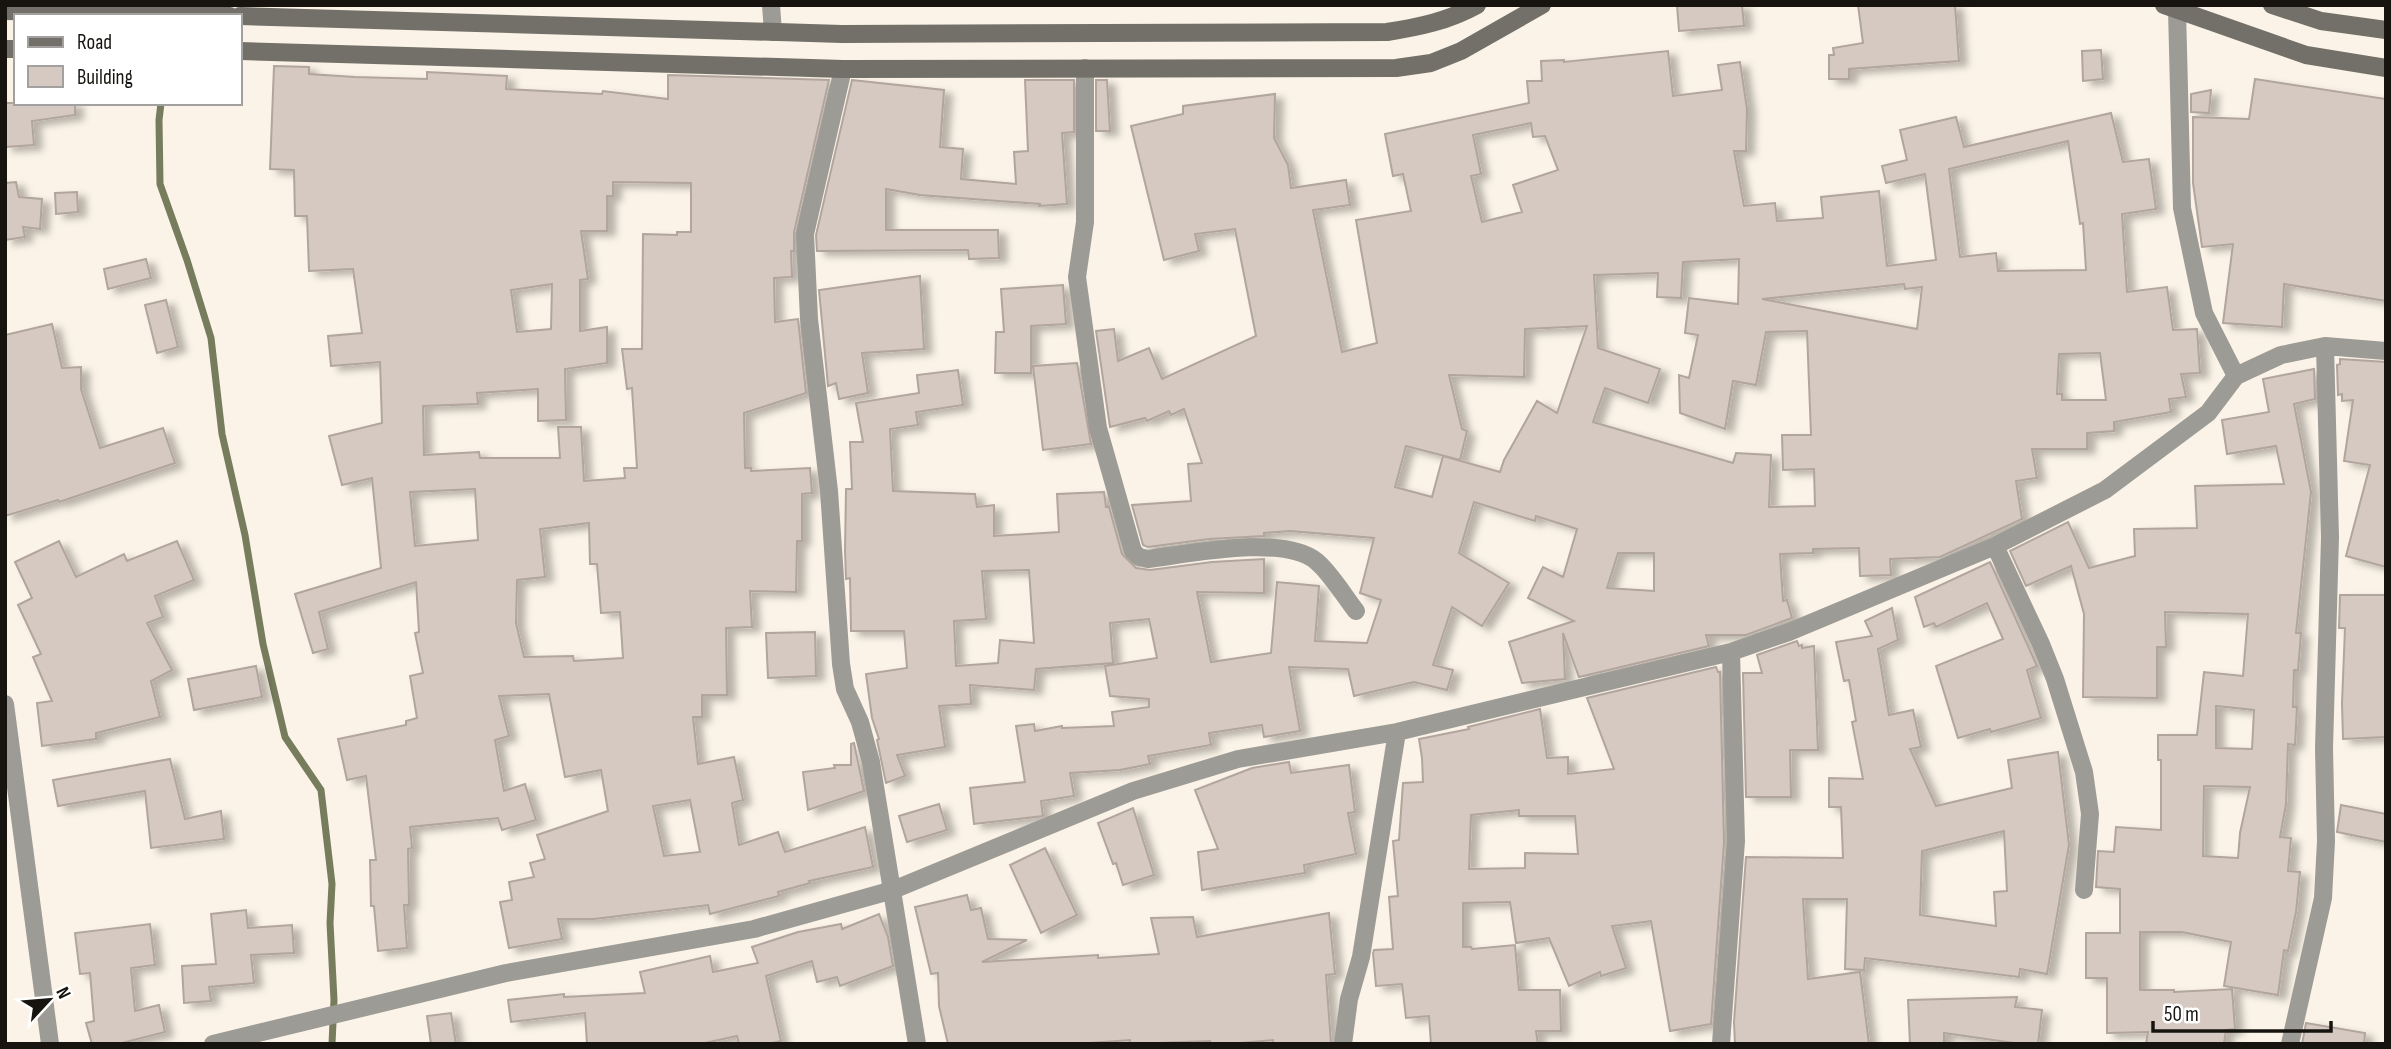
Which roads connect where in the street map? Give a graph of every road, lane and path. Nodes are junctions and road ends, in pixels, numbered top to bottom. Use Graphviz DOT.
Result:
graph roads {
  1 [pos="771,5"];
  2 [pos="1476,5"];
  3 [pos="1542,5"];
  4 [pos="2272,5"];
  5 [pos="2171,8"];
  6 [pos="5,11"];
  7 [pos="110,14"];
  8 [pos="246,16"];
  9 [pos="2386,30"];
  10 [pos="773,32"];
  11 [pos="245,51"];
  12 [pos="995,51"];
  13 [pos="1085,68"];
  14 [pos="2386,68"];
  15 [pos="843,69"];
  16 [pos="2325,346"];
  17 [pos="2386,351"];
  18 [pos="2236,376"];
  19 [pos="1995,546"];
  20 [pos="1356,611"];
  21 [pos="1731,652"];
  22 [pos="5,704"];
  23 [pos="1397,732"];
  24 [pos="893,890"];
  25 [pos="2084,890"];
  26 [pos="50,1044"];
  27 [pos="213,1044"];
  28 [pos="917,1044"];
  29 [pos="1343,1044"];
  30 [pos="1721,1044"];
  31 [pos="2290,1044"];
  1 -- 10 [label="street"];
  2 -- 12 [label="main road"];
  3 -- 13 [label="main road"];
  4 -- 9 [label="main road"];
  5 -- 14 [label="main road"];
  5 -- 18 [label="street"];
  6 -- 7 [label="main road"];
  8 -- 10 [label="main road"];
  10 -- 12 [label="main road"];
  11 -- 15 [label="main road"];
  12 -- 13 [label="main road"];
  12 -- 15 [label="main road"];
  13 -- 20 [label="street"];
  15 -- 24 [label="street"];
  16 -- 17 [label="street"];
  16 -- 18 [label="street"];
  16 -- 31 [label="street"];
  18 -- 19 [label="street"];
  19 -- 21 [label="street"];
  19 -- 25 [label="street"];
  21 -- 23 [label="street"];
  21 -- 30 [label="street"];
  22 -- 26 [label="street"];
  23 -- 24 [label="street"];
  23 -- 29 [label="street"];
  24 -- 27 [label="street"];
  24 -- 28 [label="street"];
}
